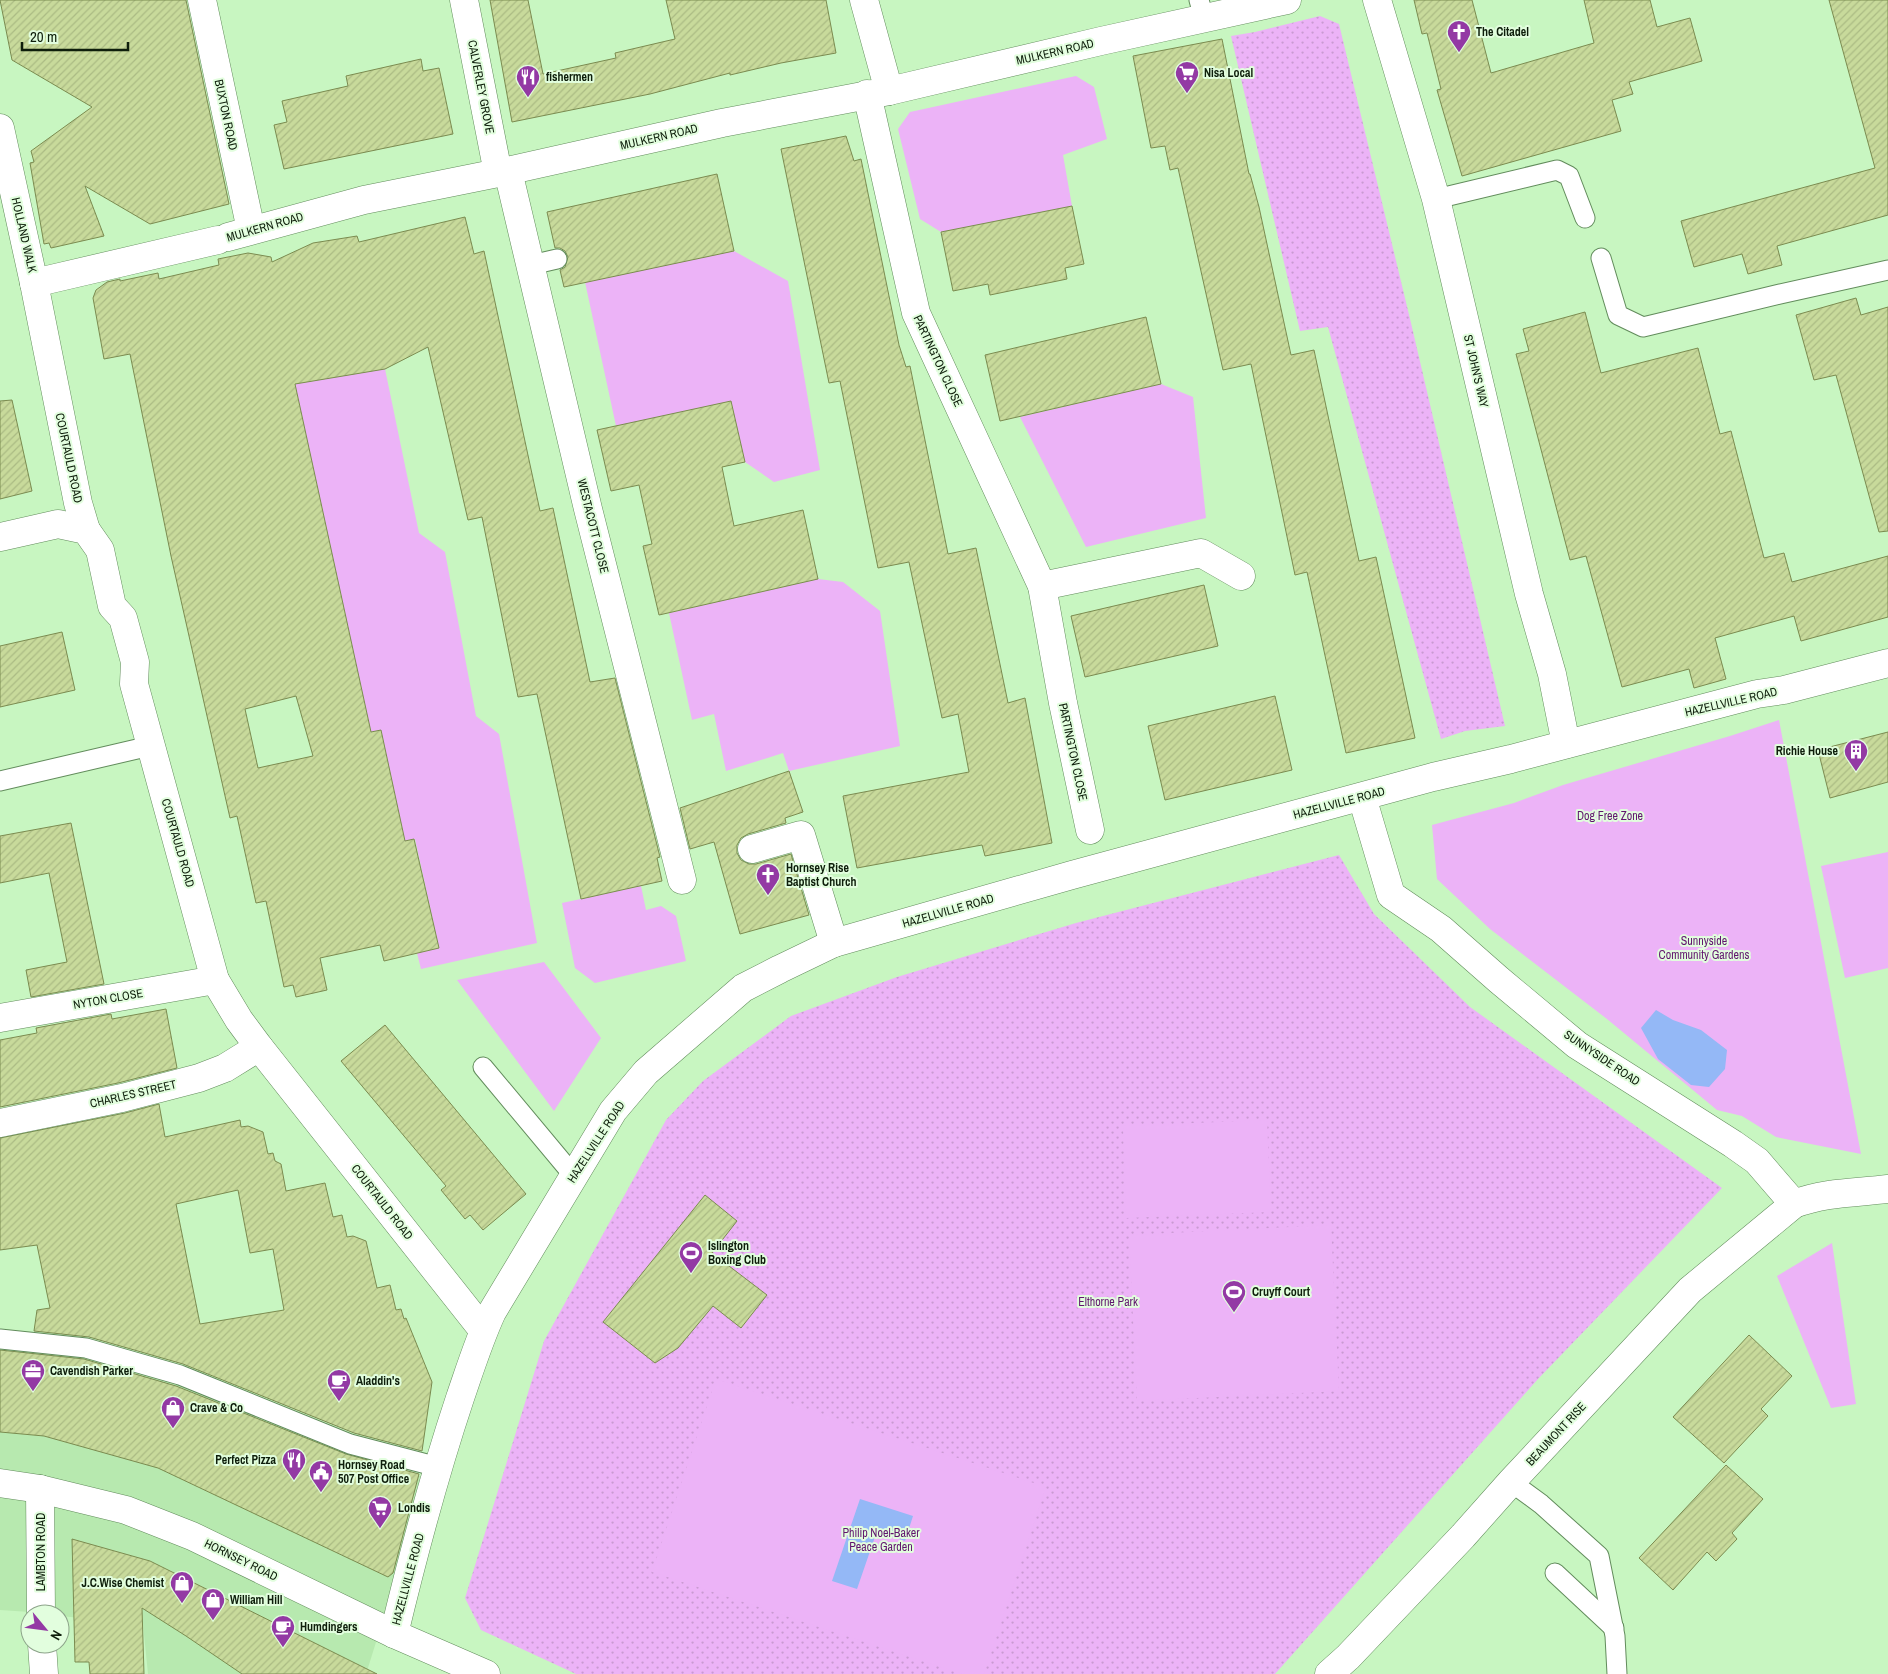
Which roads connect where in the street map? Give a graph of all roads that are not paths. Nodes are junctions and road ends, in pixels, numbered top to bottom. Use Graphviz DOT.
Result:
graph roads {
  1 [pos="202,0"];
  2 [pos="464,0"];
  3 [pos="864,0"];
  4 [pos="1287,0"];
  5 [pos="1377,0"];
  6 [pos="1202,9"];
  7 [pos="878,93"];
  8 [pos="0,128"];
  9 [pos="503,172"];
  10 [pos="1436,199"];
  11 [pos="1585,218"];
  12 [pos="232,236"];
  13 [pos="1601,258"];
  14 [pos="557,259"];
  15 [pos="530,265"];
  16 [pos="1888,270"];
  17 [pos="34,283"];
  18 [pos="86,530"];
  19 [pos="0,537"];
  20 [pos="1241,576"];
  21 [pos="1042,586"];
  22 [pos="1888,663"];
  23 [pos="1566,744"];
  24 [pos="150,746"];
  25 [pos="0,781"];
  26 [pos="1362,797"];
  27 [pos="1090,830"];
  28 [pos="752,849"];
  29 [pos="682,880"];
  30 [pos="834,943"];
  31 [pos="215,980"];
  32 [pos="0,1018"];
  33 [pos="259,1047"];
  34 [pos="484,1067"];
  35 [pos="0,1123"];
  36 [pos="574,1176"];
  37 [pos="1888,1189"];
  38 [pos="1794,1204"];
  39 [pos="483,1330"];
  40 [pos="0,1339"];
  41 [pos="438,1467"];
  42 [pos="1511,1482"];
  43 [pos="0,1483"];
  44 [pos="40,1490"];
  45 [pos="1555,1573"];
  46 [pos="41,1604"];
  47 [pos="1614,1628"];
  48 [pos="394,1634"];
  49 [pos="43,1654"];
  50 [pos="476,1672"];
  51 [pos="44,1674"];
  52 [pos="1329,1674"];
  53 [pos="1617,1674"];
  1 -- 12 [label="street, BUXTON ROAD"];
  2 -- 9 [label="street, CALVERLEY GROVE"];
  3 -- 7 [label="street, PARTINGTON CLOSE"];
  4 -- 6 [label="street, MULKERN ROAD"];
  5 -- 10 [label="street, ST JOHN'S WAY"];
  6 -- 7 [label="street, MULKERN ROAD"];
  7 -- 9 [label="street, MULKERN ROAD"];
  7 -- 21 [label="street, PARTINGTON CLOSE"];
  8 -- 17 [label="street, HOLLAND WALK"];
  9 -- 12 [label="street, MULKERN ROAD"];
  9 -- 15 [label="street, WESTACOTT CLOSE"];
  10 -- 11 [label="lane"];
  10 -- 23 [label="street, ST JOHN'S WAY"];
  12 -- 17 [label="street, MULKERN ROAD"];
  13 -- 16 [label="lane"];
  14 -- 15 [label="lane"];
  15 -- 29 [label="street, WESTACOTT CLOSE"];
  17 -- 18 [label="street, COURTAULD ROAD"];
  18 -- 19 [label="street"];
  18 -- 24 [label="street, COURTAULD ROAD"];
  20 -- 21 [label="street"];
  21 -- 27 [label="street, PARTINGTON CLOSE"];
  22 -- 23 [label="street, HAZELLVILLE ROAD"];
  23 -- 26 [label="street, HAZELLVILLE ROAD"];
  24 -- 25 [label="lane"];
  24 -- 31 [label="street, COURTAULD ROAD"];
  26 -- 30 [label="street, HAZELLVILLE ROAD"];
  26 -- 38 [label="street, SUNNYSIDE ROAD"];
  28 -- 30 [label="street"];
  30 -- 36 [label="street, HAZELLVILLE ROAD"];
  31 -- 32 [label="street, NYTON CLOSE"];
  31 -- 33 [label="street, COURTAULD ROAD"];
  33 -- 35 [label="street, CHARLES STREET"];
  33 -- 39 [label="street, COURTAULD ROAD"];
  34 -- 36 [label="lane"];
  36 -- 39 [label="street, HAZELLVILLE ROAD"];
  37 -- 38 [label="street"];
  38 -- 42 [label="street, BEAUMONT RISE"];
  39 -- 41 [label="street, HAZELLVILLE ROAD"];
  40 -- 41 [label="lane"];
  41 -- 48 [label="street, HAZELLVILLE ROAD"];
  42 -- 47 [label="lane"];
  42 -- 52 [label="street, BEAUMONT RISE"];
  43 -- 44 [label="street, HORNSEY ROAD"];
  44 -- 46 [label="street, LAMBTON ROAD"];
  44 -- 48 [label="street, HORNSEY ROAD"];
  45 -- 47 [label="lane"];
  47 -- 53 [label="lane"];
  48 -- 50 [label="street, HORNSEY ROAD"];
  49 -- 51 [label="street"];
}
